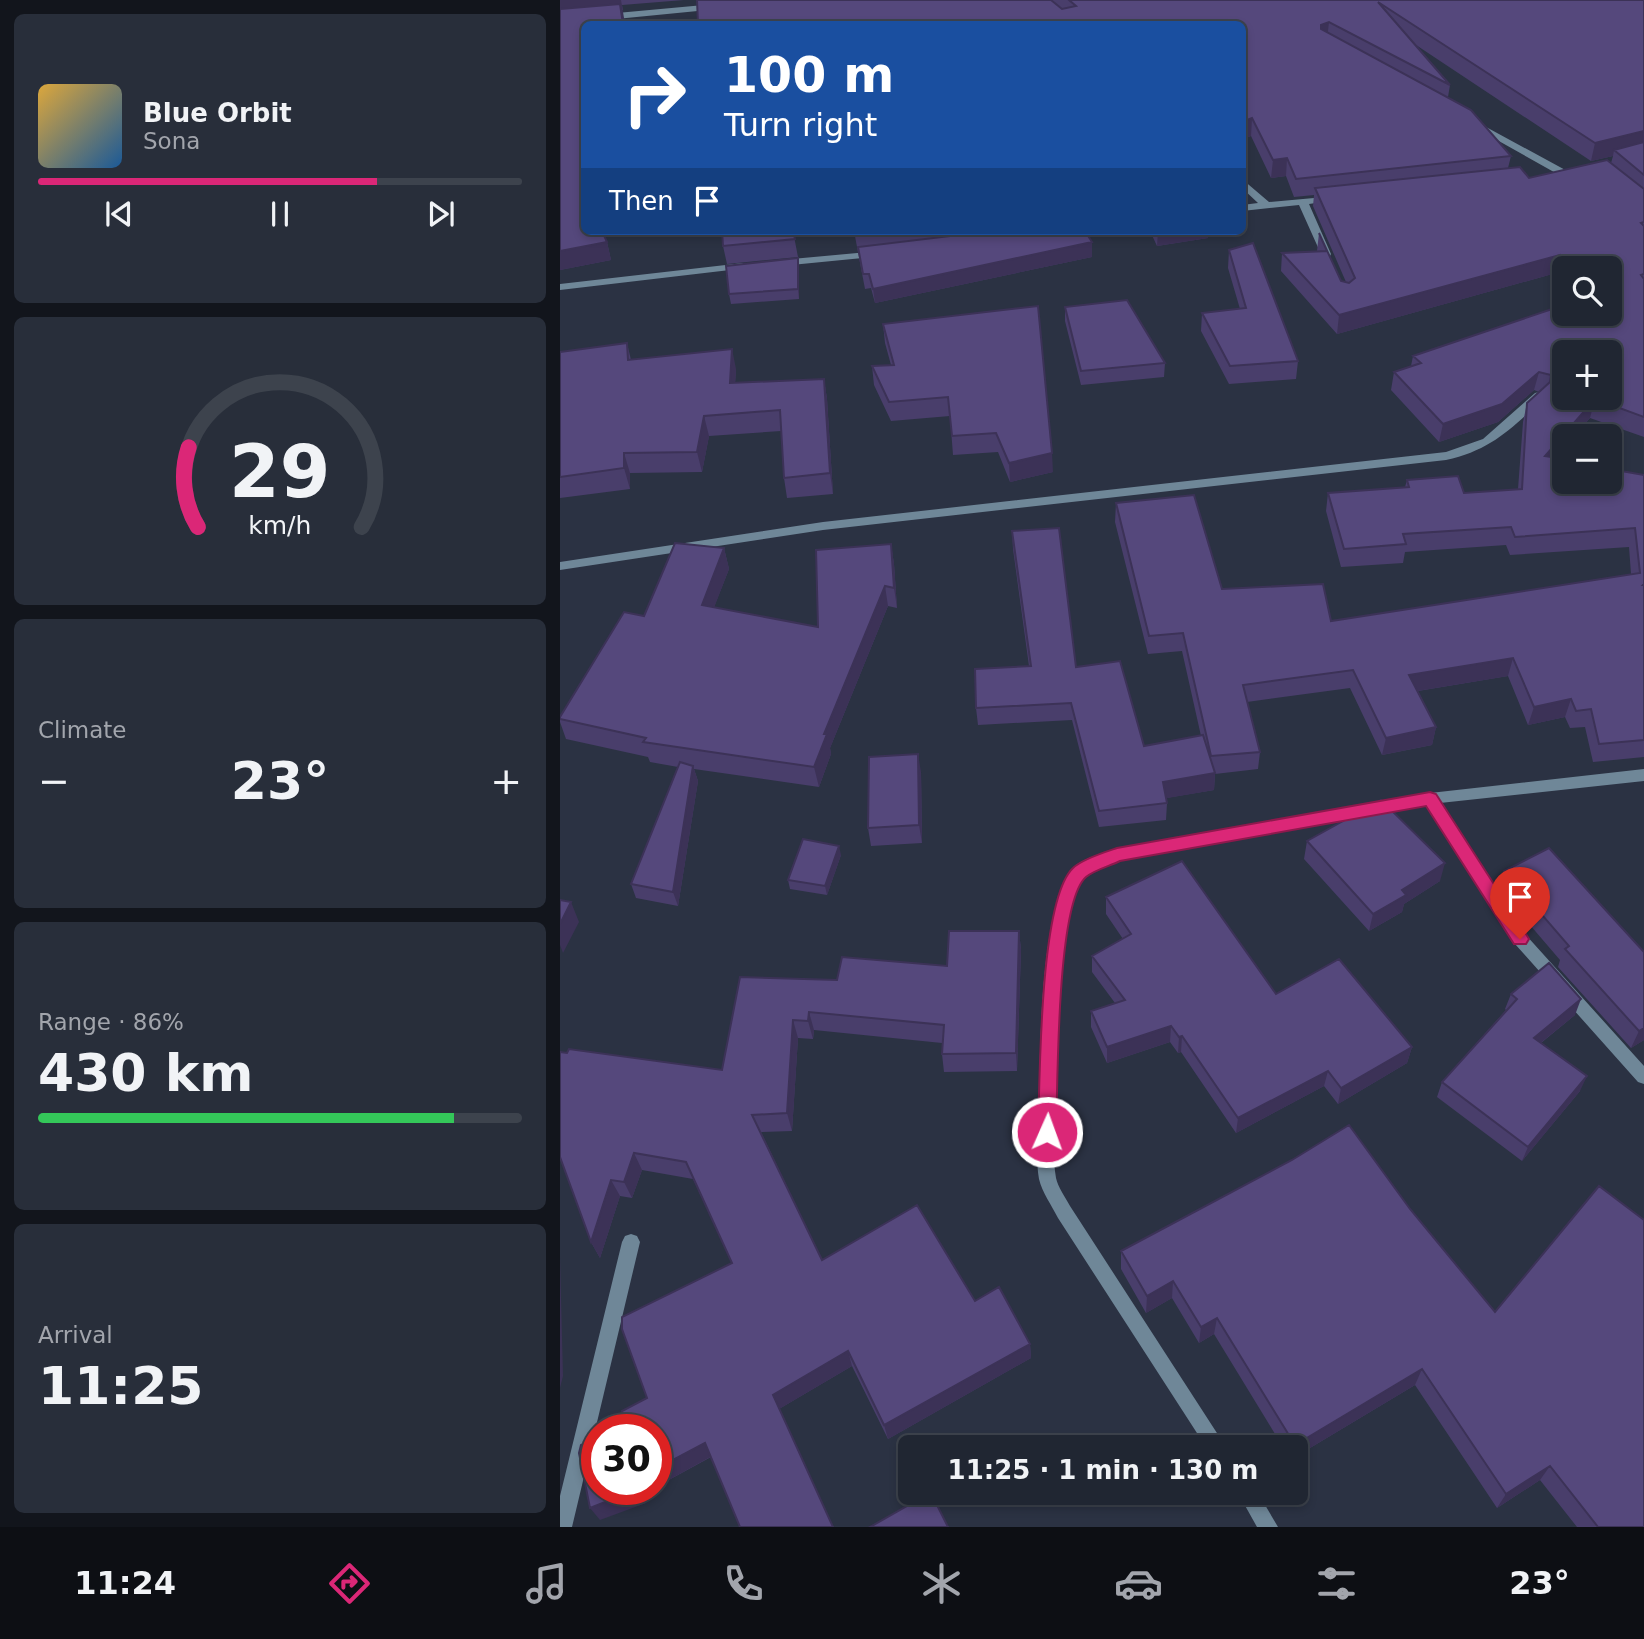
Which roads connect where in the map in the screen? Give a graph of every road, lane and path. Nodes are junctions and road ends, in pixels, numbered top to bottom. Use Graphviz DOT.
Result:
graph roads {
  1 [pos="724,5"];
  2 [pos="598,18"];
  3 [pos="1466,120"];
  4 [pos="1540,176"];
  5 [pos="1246,186"];
  6 [pos="1342,197"];
  7 [pos="1303,201"];
  8 [pos="1266,205"];
  9 [pos="1246,208"];
  10 [pos="890,253"];
  11 [pos="1329,261"];
  12 [pos="771,264"];
  13 [pos="758,265"];
  14 [pos="560,287"];
  15 [pos="1539,396"];
  16 [pos="560,566"];
  17 [pos="1644,775"];
  18 [pos="1430,799"];
  19 [pos="1644,1077"];
  20 [pos="631,1242"];
  21 [pos="1209,1435"];
  22 [pos="1254,1505"];
  23 [pos="562,1527"];
  24 [pos="1268,1527"];
  1 -- 2 [label="street"];
  3 -- 4 [label="street"];
  5 -- 8 [label="street"];
  6 -- 7 [label="street"];
  7 -- 8 [label="street"];
  7 -- 11 [label="street"];
  8 -- 9 [label="street"];
  10 -- 12 [label="street"];
  13 -- 14 [label="street"];
  15 -- 16 [label="street"];
  17 -- 18 [label="street"];
  18 -- 19 [label="street"];
  18 -- 21 [label="street"];
  20 -- 23 [label="street"];
  22 -- 24 [label="street"];
}
